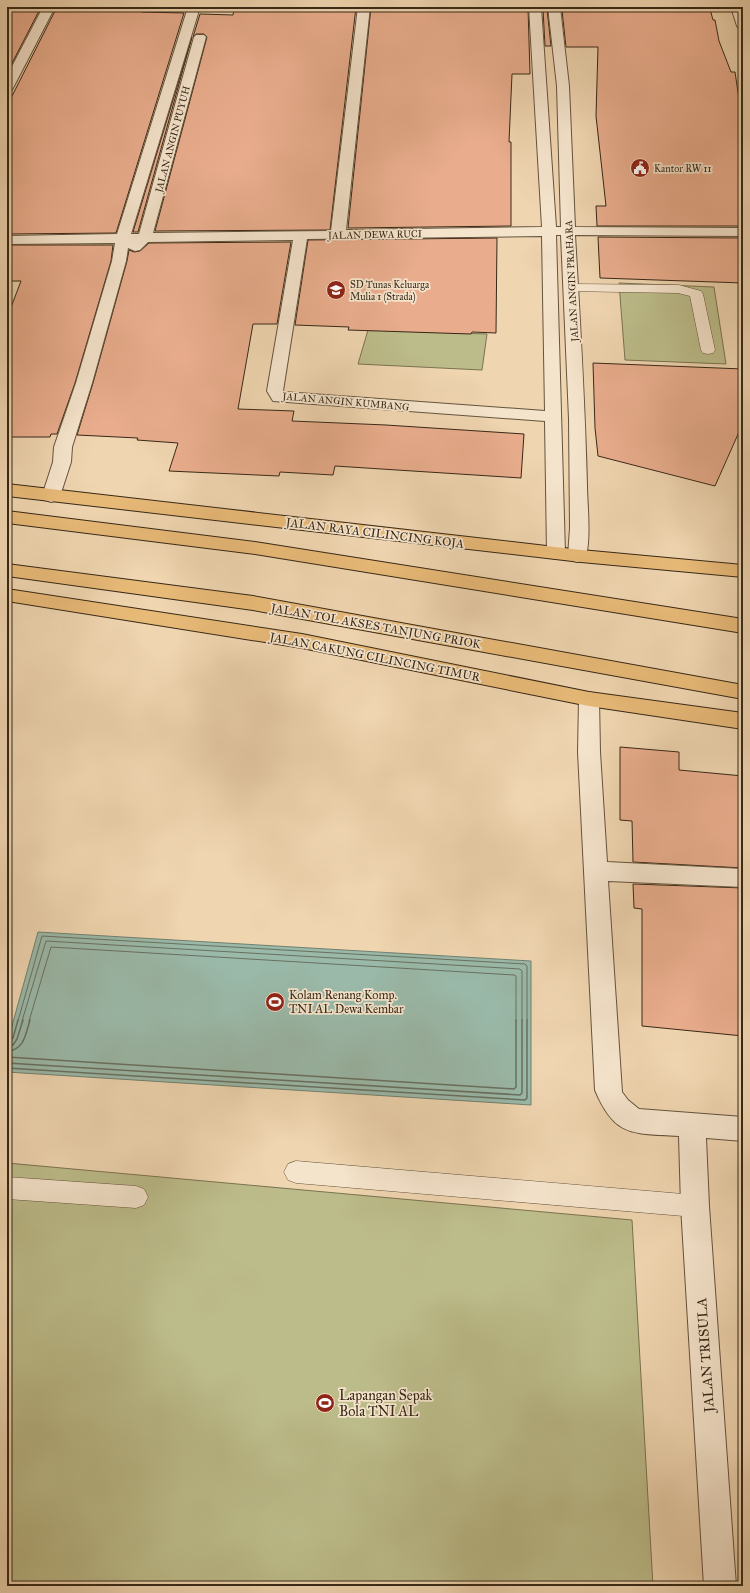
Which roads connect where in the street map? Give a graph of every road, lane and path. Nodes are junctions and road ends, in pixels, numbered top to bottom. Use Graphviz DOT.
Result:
graph roads {
  1 [pos="49,7"];
  2 [pos="194,7"];
  3 [pos="364,7"];
  4 [pos="535,7"];
  5 [pos="554,7"];
  6 [pos="737,7"];
  7 [pos="204,22"];
  8 [pos="743,26"];
  9 [pos="7,88"];
  10 [pos="160,118"];
  11 [pos="177,118"];
  12 [pos="568,231"];
  13 [pos="549,232"];
  14 [pos="743,232"];
  15 [pos="338,234"];
  16 [pos="300,235"];
  17 [pos="145,237"];
  18 [pos="123,238"];
  19 [pos="7,240"];
  20 [pos="119,261"];
  21 [pos="571,288"];
  22 [pos="552,327"];
  23 [pos="573,327"];
  24 [pos="708,350"];
  25 [pos="554,417"];
  26 [pos="7,490"];
  27 [pos="51,496"];
  28 [pos="7,517"];
  29 [pos="556,554"];
  30 [pos="577,556"];
  31 [pos="7,570"];
  32 [pos="743,571"];
  33 [pos="7,595"];
  34 [pos="743,626"];
  35 [pos="743,692"];
  36 [pos="589,698"];
  37 [pos="743,721"];
  38 [pos="596,871"];
  39 [pos="743,878"];
  40 [pos="692,1125"];
  41 [pos="743,1129"];
  42 [pos="296,1172"];
  43 [pos="7,1188"];
  44 [pos="136,1197"];
  45 [pos="695,1206"];
  46 [pos="720,1586"];
  1 -- 9 [label="street"];
  2 -- 10 [label="street, JALAN ANGIN PUYUH"];
  3 -- 15 [label="street"];
  4 -- 13 [label="street, JALAN ANGIN PRAHARA"];
  5 -- 12 [label="street, JALAN ANGIN PRAHARA"];
  6 -- 8 [label="street"];
  7 -- 11 [label="street, JALAN ANGIN PUYUH"];
  10 -- 11 [label="street"];
  10 -- 18 [label="street, JALAN ANGIN PUYUH"];
  11 -- 17 [label="street, JALAN ANGIN PUYUH"];
  12 -- 13 [label="street, JALAN DEWA RUCI"];
  12 -- 14 [label="street, JALAN DEWA RUCI"];
  12 -- 21 [label="street, JALAN ANGIN PRAHARA"];
  13 -- 15 [label="street, JALAN DEWA RUCI"];
  13 -- 22 [label="street, JALAN ANGIN PRAHARA"];
  15 -- 16 [label="street, JALAN DEWA RUCI"];
  16 -- 17 [label="street, JALAN DEWA RUCI"];
  16 -- 25 [label="street, JALAN ANGIN KUMBANG"];
  17 -- 18 [label="street, JALAN DEWA RUCI"];
  17 -- 20 [label="street"];
  18 -- 19 [label="street, JALAN DEWA RUCI"];
  18 -- 20 [label="street, JALAN ANGIN PUYUH"];
  20 -- 27 [label="street, JALAN ANGIN PUYUH"];
  21 -- 23 [label="street, JALAN ANGIN PRAHARA"];
  21 -- 24 [label="lane"];
  22 -- 23 [label="street"];
  22 -- 25 [label="street, JALAN ANGIN PRAHARA"];
  23 -- 30 [label="street, JALAN ANGIN PRAHARA"];
  25 -- 29 [label="street, JALAN ANGIN PRAHARA"];
  26 -- 27 [label="highway, JALAN RAYA CILINCING KOJA"];
  27 -- 29 [label="highway, JALAN RAYA CILINCING KOJA"];
  28 -- 34 [label="highway"];
  29 -- 30 [label="highway, JALAN RAYA CILINCING KOJA"];
  30 -- 32 [label="highway, JALAN RAYA CILINCING KOJA"];
  31 -- 35 [label="highway, JALAN TOL AKSES TANJUNG PRIOK"];
  33 -- 36 [label="highway, JALAN CAKUNG CILINCING TIMUR"];
  36 -- 37 [label="highway, JALAN CAKUNG CILINCING TIMUR"];
  36 -- 38 [label="street"];
  38 -- 39 [label="street"];
  38 -- 40 [label="street"];
  40 -- 41 [label="street"];
  40 -- 45 [label="street, JALAN TRISULA"];
  42 -- 45 [label="lane"];
  43 -- 44 [label="lane"];
  45 -- 46 [label="street, JALAN TRISULA"];
}
